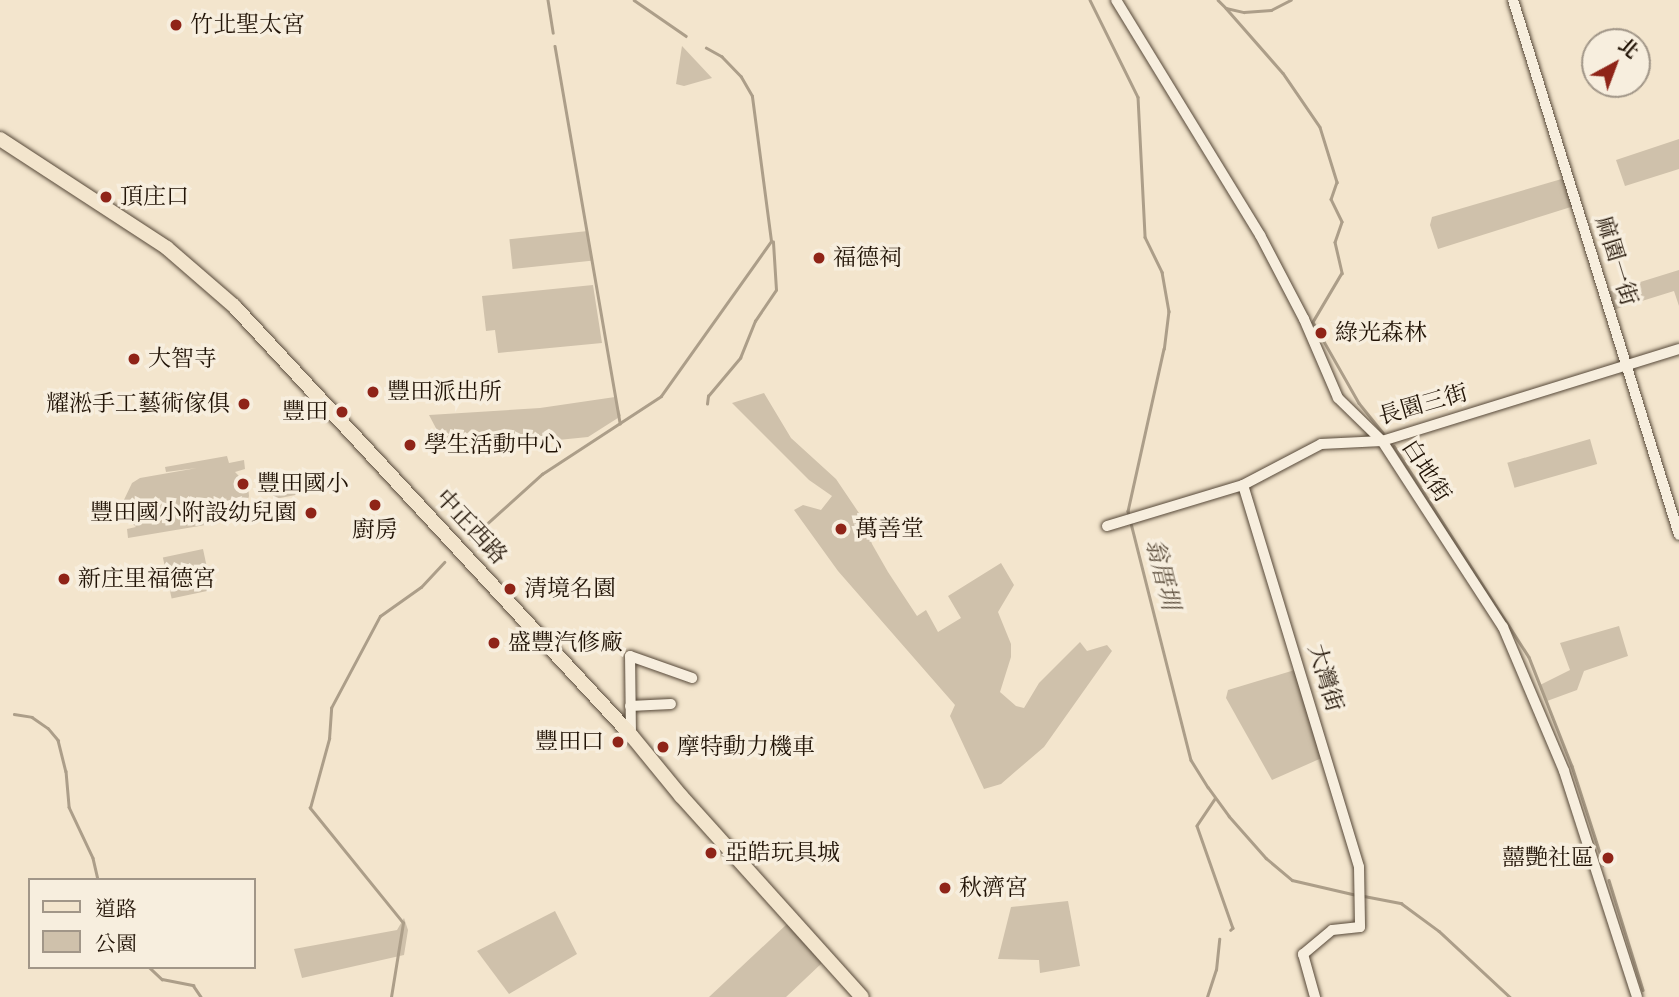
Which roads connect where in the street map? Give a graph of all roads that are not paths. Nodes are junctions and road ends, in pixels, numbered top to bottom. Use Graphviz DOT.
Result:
graph roads {
  1 [pos="1116,0"];
  2 [pos="1513,0"];
  3 [pos="0,139"];
  4 [pos="1679,349"];
  5 [pos="1626,365"];
  6 [pos="1382,441"];
  7 [pos="1243,485"];
  8 [pos="1107,526"];
  9 [pos="1679,535"];
  10 [pos="692,678"];
  11 [pos="671,704"];
  12 [pos="630,706"];
  13 [pos="631,735"];
  14 [pos="862,997"];
  15 [pos="1315,997"];
  16 [pos="1636,997"];
  1 -- 6 [label="street, 白地街"];
  2 -- 5 [label="street, 麻園一街"];
  3 -- 13 [label="main road, 中正西路"];
  4 -- 5 [label="street, 長園三街"];
  5 -- 6 [label="street, 長園三街"];
  5 -- 9 [label="street, 麻園一街"];
  6 -- 7 [label="street, 長園三街"];
  6 -- 16 [label="street, 白地街"];
  7 -- 8 [label="street, 長園三街"];
  7 -- 15 [label="street, 大灣街"];
  10 -- 12 [label="street"];
  11 -- 12 [label="street"];
  12 -- 13 [label="street"];
  13 -- 14 [label="main road, 中正西路"];
}
